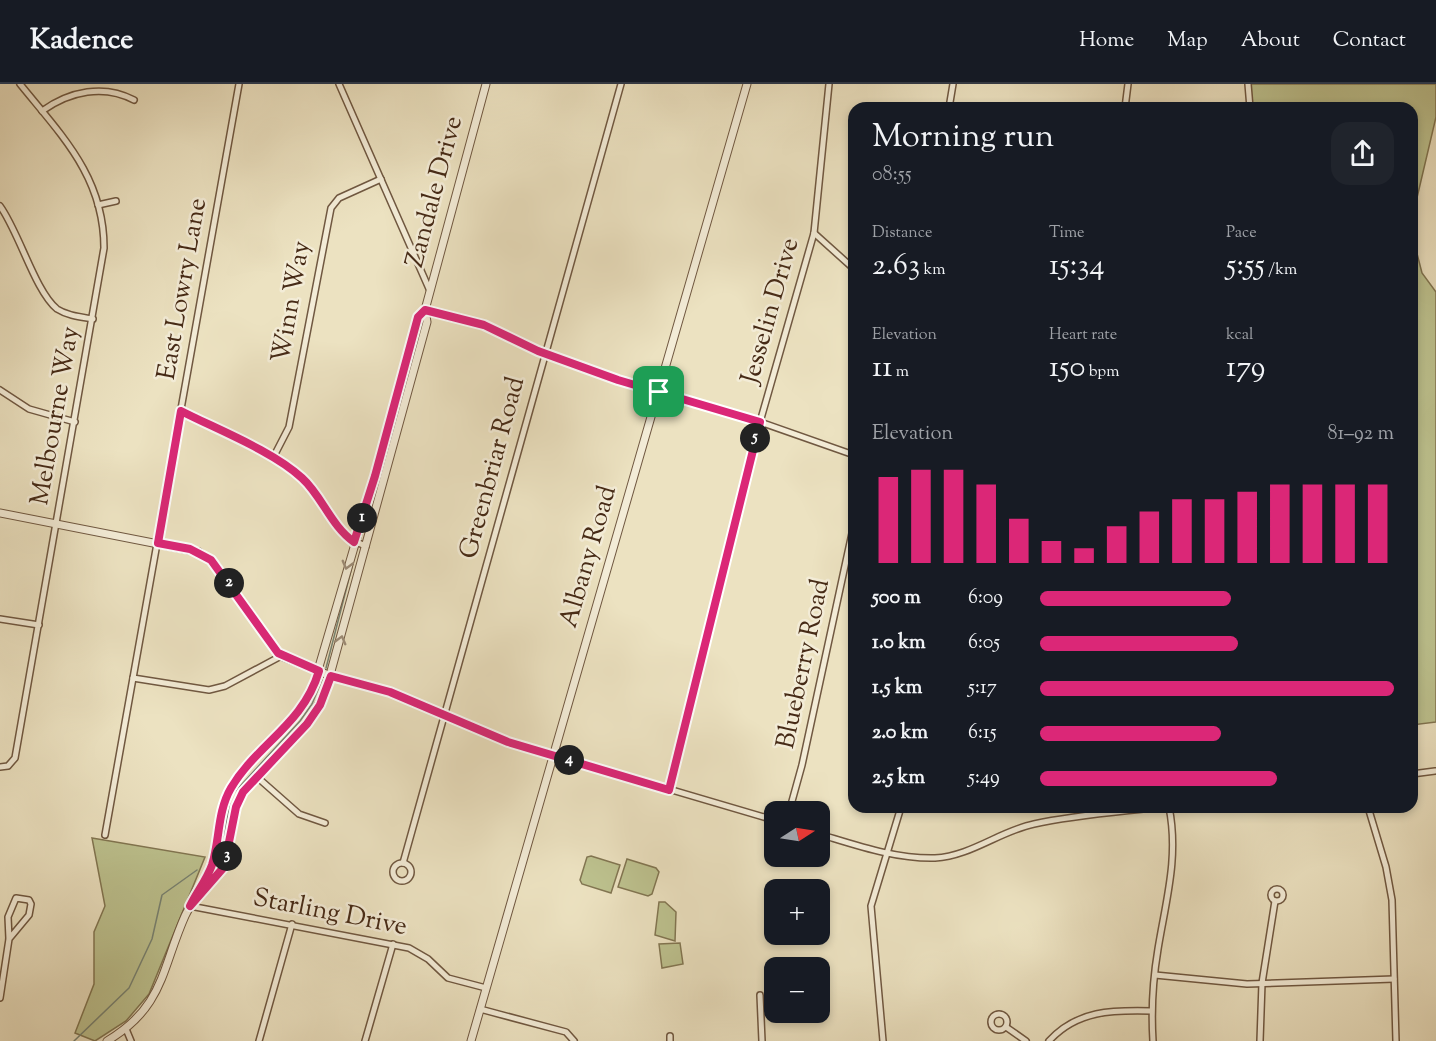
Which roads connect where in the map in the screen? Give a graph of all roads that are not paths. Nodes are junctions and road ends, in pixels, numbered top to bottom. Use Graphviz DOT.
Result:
graph roads {
  1 [pos="20,84"];
  2 [pos="239,84"];
  3 [pos="339,84"];
  4 [pos="486,84"];
  5 [pos="621,84"];
  6 [pos="747,84"];
  7 [pos="829,84"];
  8 [pos="953,84"];
  9 [pos="1128,84"];
  10 [pos="1248,84"];
  11 [pos="134,100"];
  12 [pos="950,102"];
  13 [pos="1126,102"];
  14 [pos="1250,102"];
  15 [pos="42,111"];
  16 [pos="381,179"];
  17 [pos="116,201"];
  18 [pos="98,205"];
  19 [pos="0,206"];
  20 [pos="814,233"];
  21 [pos="848,264"];
  22 [pos="430,291"];
  23 [pos="425,310"];
  24 [pos="93,319"];
  25 [pos="546,353"];
  26 [pos="659,392"];
  27 [pos="1,394"];
  28 [pos="181,411"];
  29 [pos="75,422"];
  30 [pos="760,422"];
  31 [pos="848,453"];
  32 [pos="273,458"];
  33 [pos="0,513"];
  34 [pos="57,524"];
  35 [pos="354,542"];
  36 [pos="158,543"];
  37 [pos="366,546"];
  38 [pos="848,552"];
  39 [pos="0,619"];
  40 [pos="39,625"];
  41 [pos="281,656"];
  42 [pos="319,671"];
  43 [pos="331,676"];
  44 [pos="133,678"];
  45 [pos="445,716"];
  46 [pos="553,755"];
  47 [pos="0,767"];
  48 [pos="1435,771"];
  49 [pos="1418,773"];
  50 [pos="257,777"];
  51 [pos="669,790"];
  52 [pos="792,801"];
  53 [pos="899,813"];
  54 [pos="1116,813"];
  55 [pos="1170,813"];
  56 [pos="1370,813"];
  57 [pos="764,817"];
  58 [pos="325,823"];
  59 [pos="105,835"];
  60 [pos="830,837"];
  61 [pos="887,853"];
  62 [pos="403,863"];
  63 [pos="1275,901"];
  64 [pos="190,906"];
  65 [pos="292,924"];
  66 [pos="9,939"];
  67 [pos="393,944"];
  68 [pos="1155,975"];
  69 [pos="1394,979"];
  70 [pos="1262,983"];
  71 [pos="486,987"];
  72 [pos="760,995"];
  73 [pos="0,998"];
  74 [pos="480,1009"];
  75 [pos="1151,1011"];
  76 [pos="1006,1027"];
  77 [pos="126,1029"];
  78 [pos="107,1041"];
  79 [pos="131,1041"];
  80 [pos="259,1041"];
  81 [pos="365,1041"];
  82 [pos="471,1041"];
  83 [pos="573,1041"];
  84 [pos="762,1041"];
  85 [pos="883,1041"];
  86 [pos="1026,1041"];
  87 [pos="1049,1041"];
  88 [pos="1153,1041"];
  89 [pos="1260,1041"];
  90 [pos="1396,1041"];
  1 -- 15 [label="street, Melbourne Way"];
  2 -- 28 [label="street, East Lowry Lane"];
  3 -- 16 [label="street"];
  4 -- 22 [label="street, Zandale Drive"];
  5 -- 25 [label="street, Greenbriar Road"];
  6 -- 26 [label="street, Albany Road"];
  7 -- 20 [label="street, Jesselin Drive"];
  8 -- 12 [label="street"];
  9 -- 13 [label="street"];
  10 -- 14 [label="street"];
  11 -- 15 [label="street"];
  15 -- 18 [label="street, Melbourne Way"];
  16 -- 22 [label="street"];
  16 -- 32 [label="street, Winn Way"];
  17 -- 18 [label="street"];
  18 -- 24 [label="street, Melbourne Way"];
  19 -- 24 [label="street"];
  20 -- 21 [label="street"];
  20 -- 30 [label="street, Jesselin Drive"];
  22 -- 23 [label="street, Zandale Drive"];
  23 -- 25 [label="street"];
  23 -- 35 [label="street, Zandale Drive"];
  23 -- 37 [label="street, Zandale Drive"];
  24 -- 29 [label="street, Melbourne Way"];
  25 -- 26 [label="street"];
  25 -- 45 [label="street, Greenbriar Road"];
  26 -- 30 [label="street"];
  26 -- 46 [label="street, Albany Road"];
  27 -- 29 [label="street"];
  28 -- 32 [label="street"];
  28 -- 36 [label="street, East Lowry Lane"];
  29 -- 34 [label="street, Melbourne Way"];
  30 -- 31 [label="street"];
  30 -- 51 [label="street, Jesselin Drive"];
  32 -- 35 [label="street"];
  33 -- 34 [label="street"];
  34 -- 36 [label="street"];
  34 -- 40 [label="street, Melbourne Way"];
  35 -- 37 [label="street"];
  35 -- 42 [label="street, Zandale Drive, one-way"];
  36 -- 41 [label="street"];
  36 -- 44 [label="street, East Lowry Lane"];
  43 -- 37 [label="street, Zandale Drive, one-way"];
  38 -- 52 [label="street, Blueberry Road"];
  39 -- 40 [label="street"];
  40 -- 47 [label="street, Melbourne Way"];
  41 -- 42 [label="street"];
  41 -- 44 [label="street"];
  42 -- 43 [label="street"];
  42 -- 64 [label="street, Zandale Drive"];
  43 -- 45 [label="street"];
  43 -- 50 [label="street, Zandale Drive"];
  44 -- 59 [label="street, East Lowry Lane"];
  45 -- 46 [label="street"];
  45 -- 62 [label="street, Greenbriar Road"];
  46 -- 51 [label="street"];
  46 -- 71 [label="street, Albany Road"];
  48 -- 49 [label="street"];
  50 -- 58 [label="street"];
  50 -- 64 [label="street, Zandale Drive"];
  51 -- 57 [label="street"];
  53 -- 61 [label="street"];
  54 -- 61 [label="street"];
  55 -- 68 [label="street"];
  56 -- 69 [label="street"];
  60 -- 61 [label="street"];
  61 -- 85 [label="street"];
  63 -- 70 [label="street"];
  64 -- 65 [label="street, Starling Drive"];
  64 -- 77 [label="street, Zandale Drive"];
  65 -- 67 [label="street, Starling Drive"];
  65 -- 80 [label="street"];
  66 -- 66 [label="street"];
  66 -- 73 [label="street"];
  67 -- 71 [label="street, Starling Drive"];
  67 -- 81 [label="street"];
  68 -- 70 [label="street"];
  68 -- 75 [label="street"];
  69 -- 70 [label="street"];
  69 -- 90 [label="street"];
  70 -- 89 [label="street"];
  71 -- 74 [label="street, Albany Road"];
  72 -- 84 [label="street"];
  74 -- 82 [label="street, Albany Road"];
  74 -- 83 [label="street"];
  75 -- 87 [label="street"];
  75 -- 88 [label="street"];
  76 -- 86 [label="street"];
  77 -- 78 [label="street, Zandale Drive"];
  77 -- 79 [label="street"];
}
